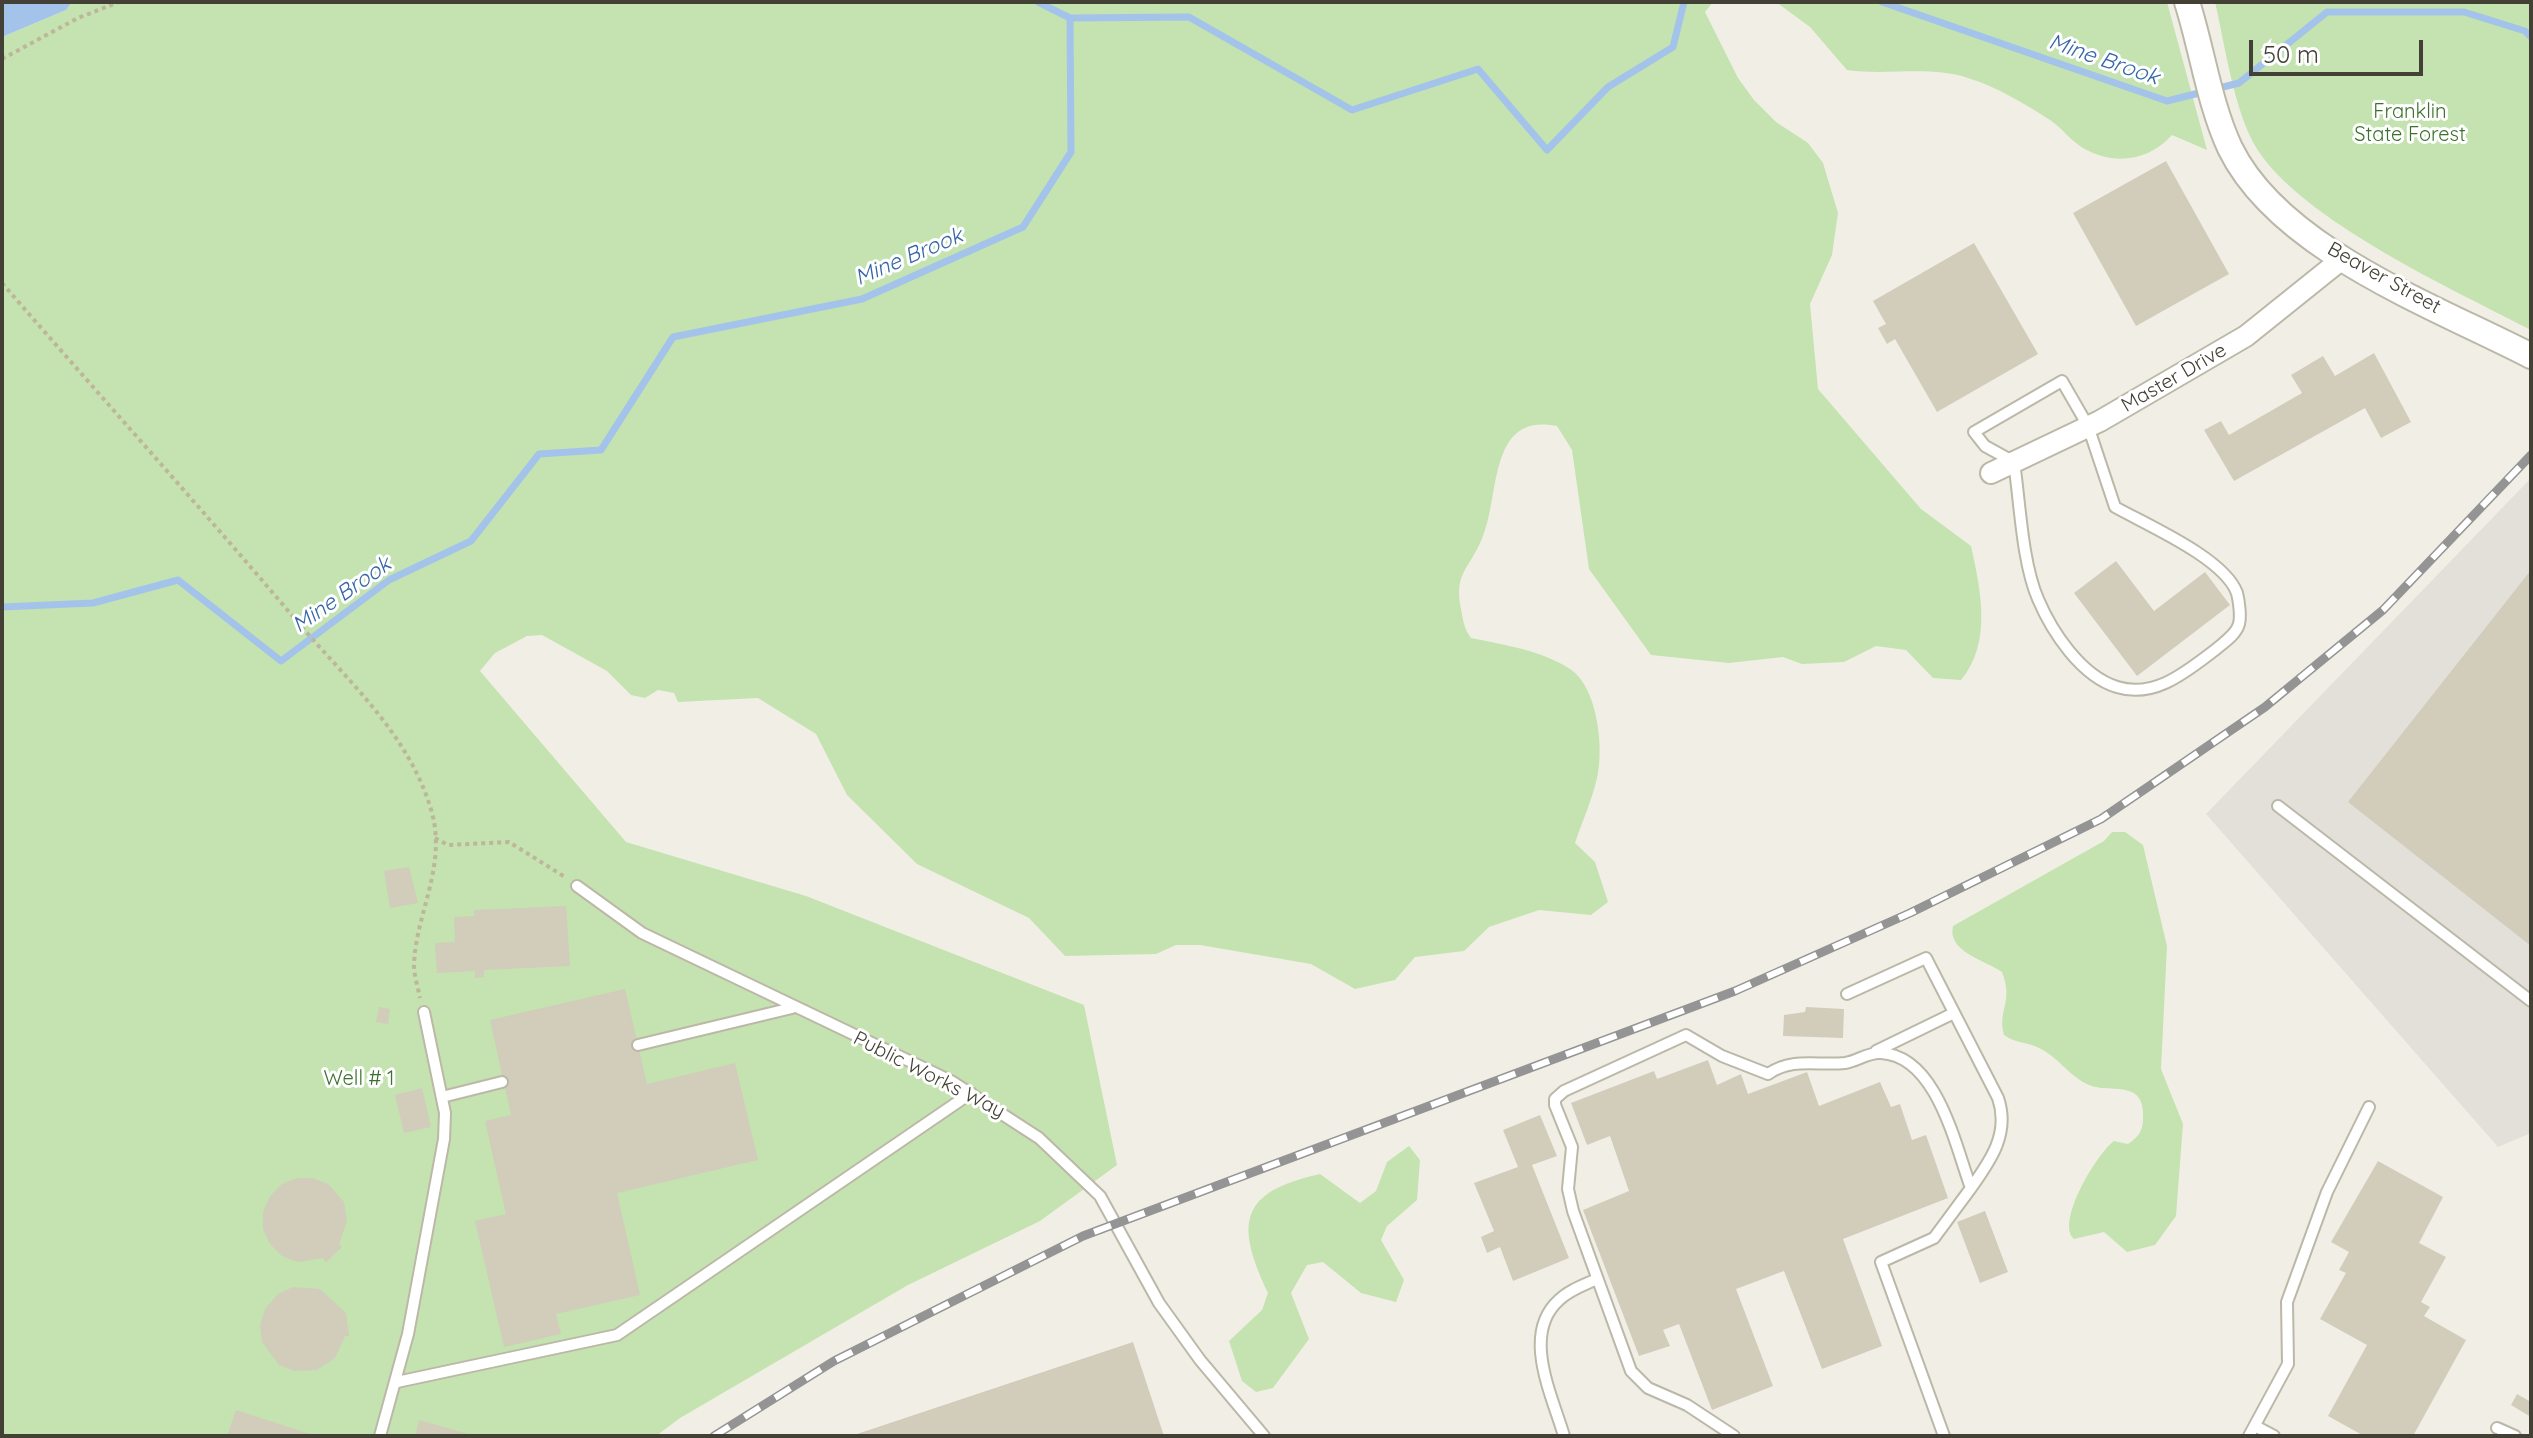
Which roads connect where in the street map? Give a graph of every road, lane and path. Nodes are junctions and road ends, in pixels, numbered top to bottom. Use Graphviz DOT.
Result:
graph roads {
  1 [pos="119,2"];
  2 [pos="2187,2"];
  3 [pos="2,59"];
  4 [pos="2342,259"];
  5 [pos="2,283"];
  6 [pos="2531,356"];
  7 [pos="2088,426"];
  8 [pos="2014,462"];
  9 [pos="1991,473"];
  10 [pos="2278,806"];
  11 [pos="435,838"];
  12 [pos="577,886"];
  13 [pos="1847,994"];
  14 [pos="2531,1001"];
  15 [pos="792,1008"];
  16 [pos="424,1012"];
  17 [pos="1954,1013"];
  18 [pos="638,1045"];
  19 [pos="1871,1054"];
  20 [pos="502,1082"];
  21 [pos="971,1093"];
  22 [pos="442,1097"];
  23 [pos="2369,1107"];
  24 [pos="1971,1188"];
  25 [pos="1597,1279"];
  26 [pos="397,1382"];
  27 [pos="2497,1428"];
  28 [pos="2252,1431"];
  29 [pos="380,1436"];
  30 [pos="1264,1436"];
  31 [pos="1564,1436"];
  32 [pos="1734,1436"];
  33 [pos="1944,1436"];
  34 [pos="2274,1436"];
  35 [pos="2515,1436"];
  1 -- 3 [label="path"];
  2 -- 4 [label="street, Beaver Street"];
  4 -- 6 [label="street, Beaver Street"];
  4 -- 7 [label="street, Master Drive"];
  5 -- 11 [label="path"];
  7 -- 8 [label="street, Master Drive"];
  7 -- 8 [label="lane"];
  7 -- 8 [label="lane"];
  8 -- 9 [label="street, Master Drive"];
  10 -- 14 [label="lane"];
  11 -- 12 [label="path"];
  11 -- 16 [label="path"];
  12 -- 15 [label="lane, Public Works Way"];
  13 -- 17 [label="lane"];
  15 -- 18 [label="lane"];
  15 -- 21 [label="lane, Public Works Way"];
  16 -- 22 [label="lane"];
  17 -- 19 [label="lane"];
  17 -- 24 [label="lane"];
  19 -- 24 [label="lane"];
  19 -- 25 [label="lane"];
  20 -- 22 [label="lane"];
  21 -- 26 [label="lane"];
  21 -- 30 [label="lane, Public Works Way"];
  22 -- 26 [label="lane"];
  23 -- 28 [label="lane"];
  24 -- 33 [label="lane"];
  25 -- 31 [label="lane"];
  25 -- 32 [label="lane"];
  26 -- 29 [label="lane"];
  27 -- 35 [label="lane"];
  28 -- 34 [label="lane"];
}
